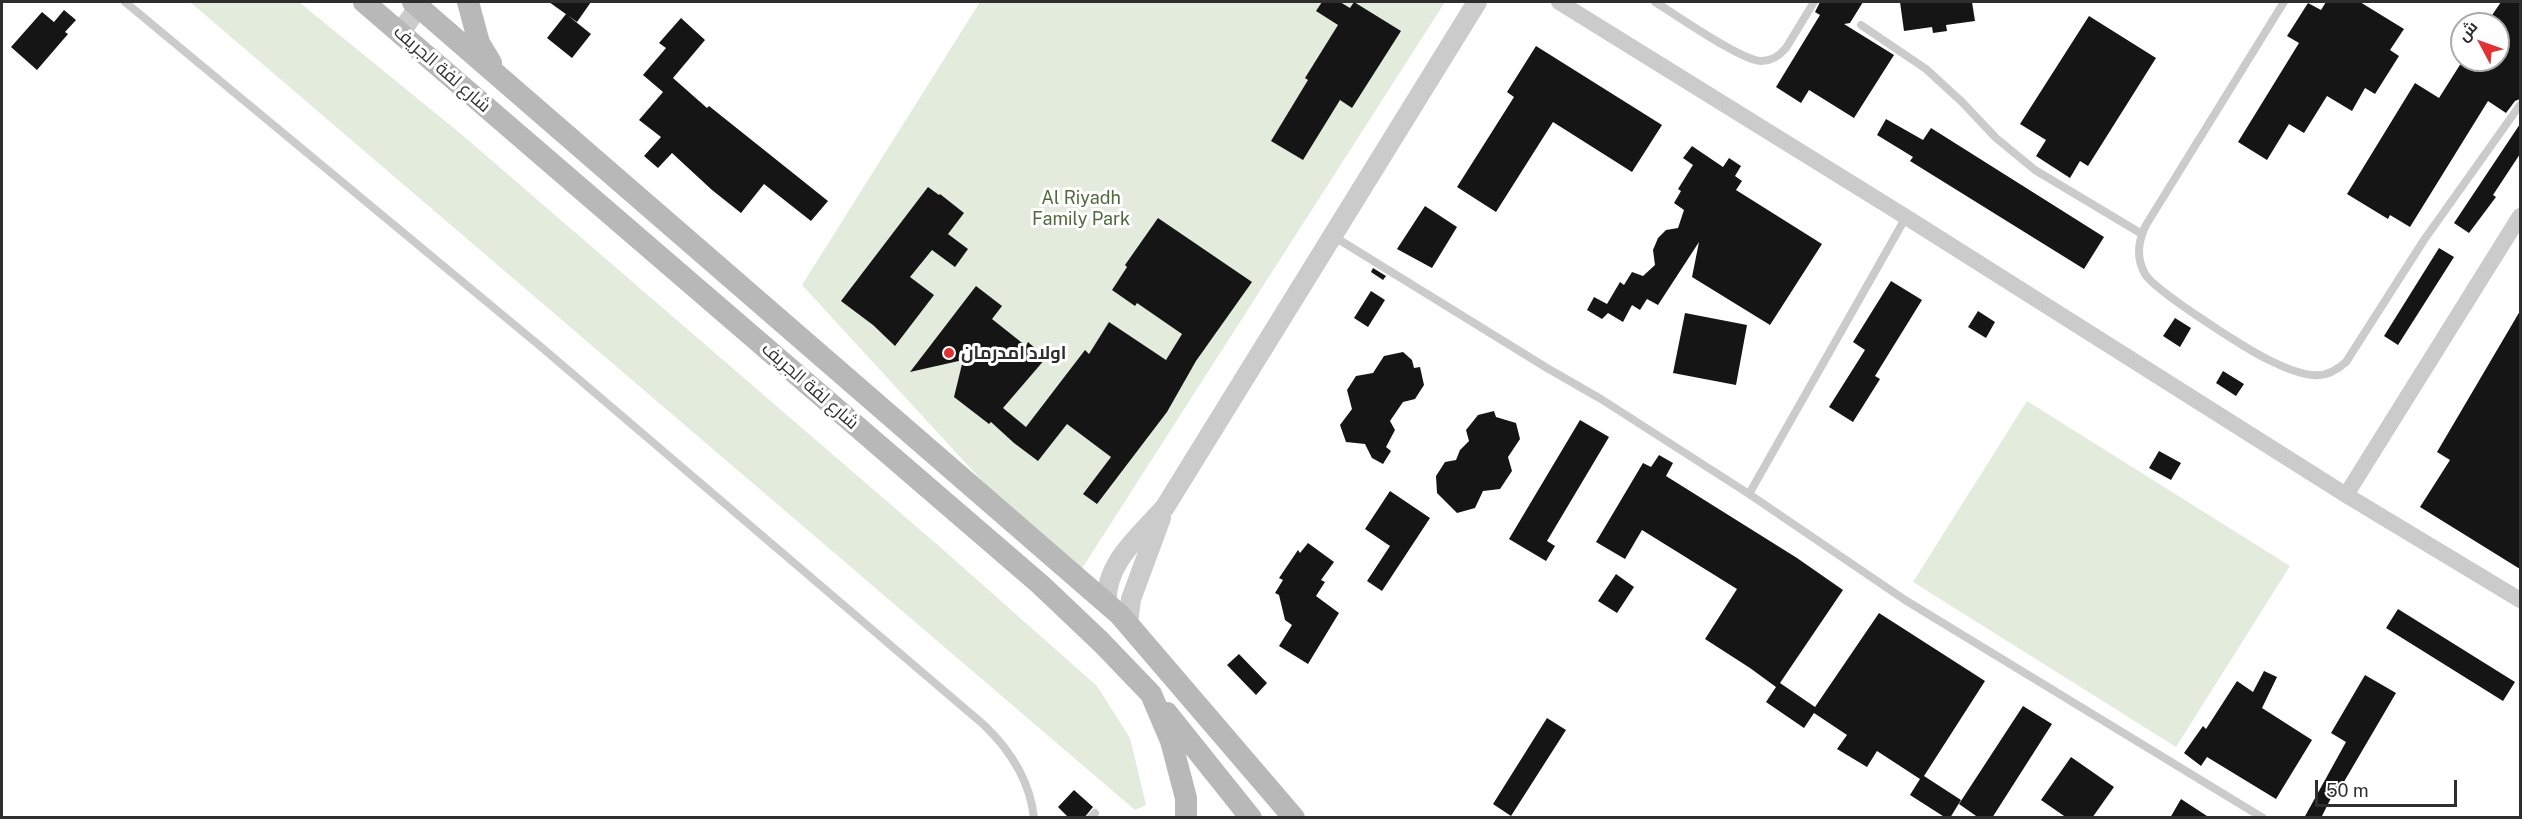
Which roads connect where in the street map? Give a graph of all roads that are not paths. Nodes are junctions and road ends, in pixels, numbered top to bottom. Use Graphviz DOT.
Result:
graph roads {
  1 [pos="125,2"];
  2 [pos="364,2"];
  3 [pos="468,2"];
  4 [pos="1477,2"];
  5 [pos="1655,2"];
  6 [pos="1814,2"];
  7 [pos="2284,2"];
  8 [pos="418,3"];
  9 [pos="1565,3"];
  10 [pos="1861,25"];
  11 [pos="400,33"];
  12 [pos="498,74"];
  13 [pos="2520,105"];
  14 [pos="2520,216"];
  15 [pos="1906,217"];
  16 [pos="2142,234"];
  17 [pos="1332,236"];
  18 [pos="1749,494"];
  19 [pos="2346,495"];
  20 [pos="1165,507"];
  21 [pos="2520,600"];
  22 [pos="1107,604"];
  23 [pos="1128,623"];
  24 [pos="1151,694"];
  25 [pos="1034,818"];
  26 [pos="1186,818"];
  27 [pos="1251,818"];
  28 [pos="1294,818"];
  29 [pos="2263,818"];
  1 -- 25 [label="lane"];
  2 -- 11 [label="main road, شارع لفة الجريف"];
  3 -- 12 [label="main road"];
  4 -- 17 [label="street"];
  5 -- 6 [label="lane"];
  7 -- 16 [label="lane"];
  8 -- 11 [label="street"];
  8 -- 12 [label="main road, شارع لفة الجريف"];
  9 -- 15 [label="street"];
  10 -- 16 [label="lane"];
  11 -- 24 [label="main road, شارع لفة الجريف"];
  12 -- 22 [label="main road, شارع لفة الجريف"];
  13 -- 16 [label="lane"];
  14 -- 19 [label="street"];
  15 -- 18 [label="lane"];
  15 -- 19 [label="street"];
  17 -- 18 [label="lane"];
  17 -- 20 [label="street"];
  18 -- 29 [label="lane"];
  19 -- 21 [label="street"];
  20 -- 22 [label="street"];
  20 -- 23 [label="street"];
  22 -- 23 [label="main road, شارع لفة الجريف"];
  23 -- 28 [label="main road, شارع لفة الجريف"];
  24 -- 26 [label="main road, شارع لفة الجريف"];
  24 -- 27 [label="main road"];
}
